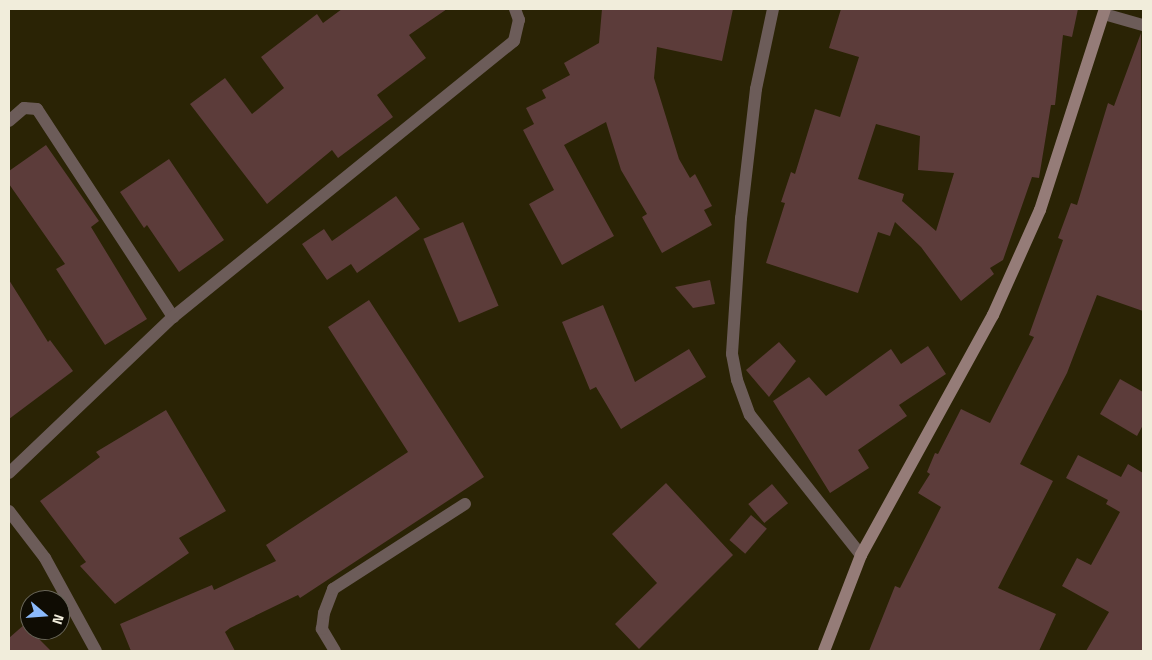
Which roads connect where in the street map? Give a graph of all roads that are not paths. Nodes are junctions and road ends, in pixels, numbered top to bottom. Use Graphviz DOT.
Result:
graph roads {
  1 [pos="515,9"];
  2 [pos="773,9"];
  3 [pos="1104,11"];
  4 [pos="1143,25"];
  5 [pos="9,121"];
  6 [pos="173,317"];
  7 [pos="9,473"];
  8 [pos="465,504"];
  9 [pos="9,511"];
  10 [pos="861,554"];
  11 [pos="96,651"];
  12 [pos="335,651"];
  13 [pos="824,651"];
  1 -- 6 [label="street"];
  2 -- 10 [label="street"];
  3 -- 4 [label="street"];
  3 -- 10 [label="main road"];
  5 -- 6 [label="street"];
  6 -- 7 [label="street"];
  8 -- 12 [label="street"];
  9 -- 11 [label="street"];
  10 -- 13 [label="main road"];
}
